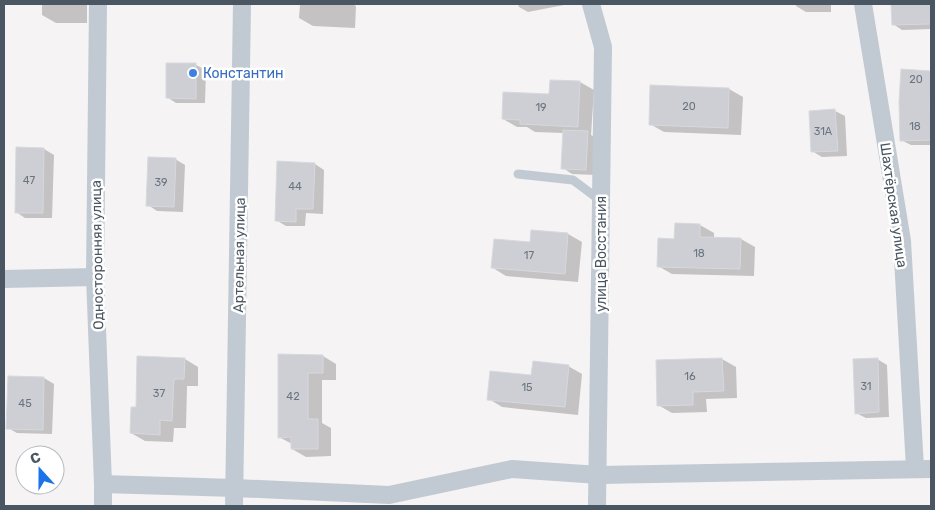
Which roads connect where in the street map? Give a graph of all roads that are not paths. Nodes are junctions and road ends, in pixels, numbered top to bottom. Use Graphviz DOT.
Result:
graph roads {
  1 [pos="98,4"];
  2 [pos="242,4"];
  3 [pos="591,4"];
  4 [pos="863,4"];
  5 [pos="518,174"];
  6 [pos="602,201"];
  7 [pos="95,277"];
  8 [pos="4,279"];
  9 [pos="923,468"];
  10 [pos="599,475"];
  11 [pos="103,484"];
  12 [pos="235,488"];
  13 [pos="103,506"];
  14 [pos="234,506"];
  15 [pos="597,506"];
  1 -- 7 [label="street, Односторонняя улица"];
  2 -- 12 [label="street, Артельная улица"];
  3 -- 6 [label="street, улица Восстания"];
  4 -- 9 [label="street, Шахтёрская улица"];
  5 -- 6 [label="lane"];
  6 -- 10 [label="street, улица Восстания"];
  7 -- 8 [label="street"];
  7 -- 11 [label="street, Односторонняя улица"];
  9 -- 10 [label="street"];
  10 -- 12 [label="street"];
  10 -- 15 [label="street, улица Восстания"];
  11 -- 12 [label="street"];
  11 -- 13 [label="street, Односторонняя улица"];
  12 -- 14 [label="street, Артельная улица"];
}
